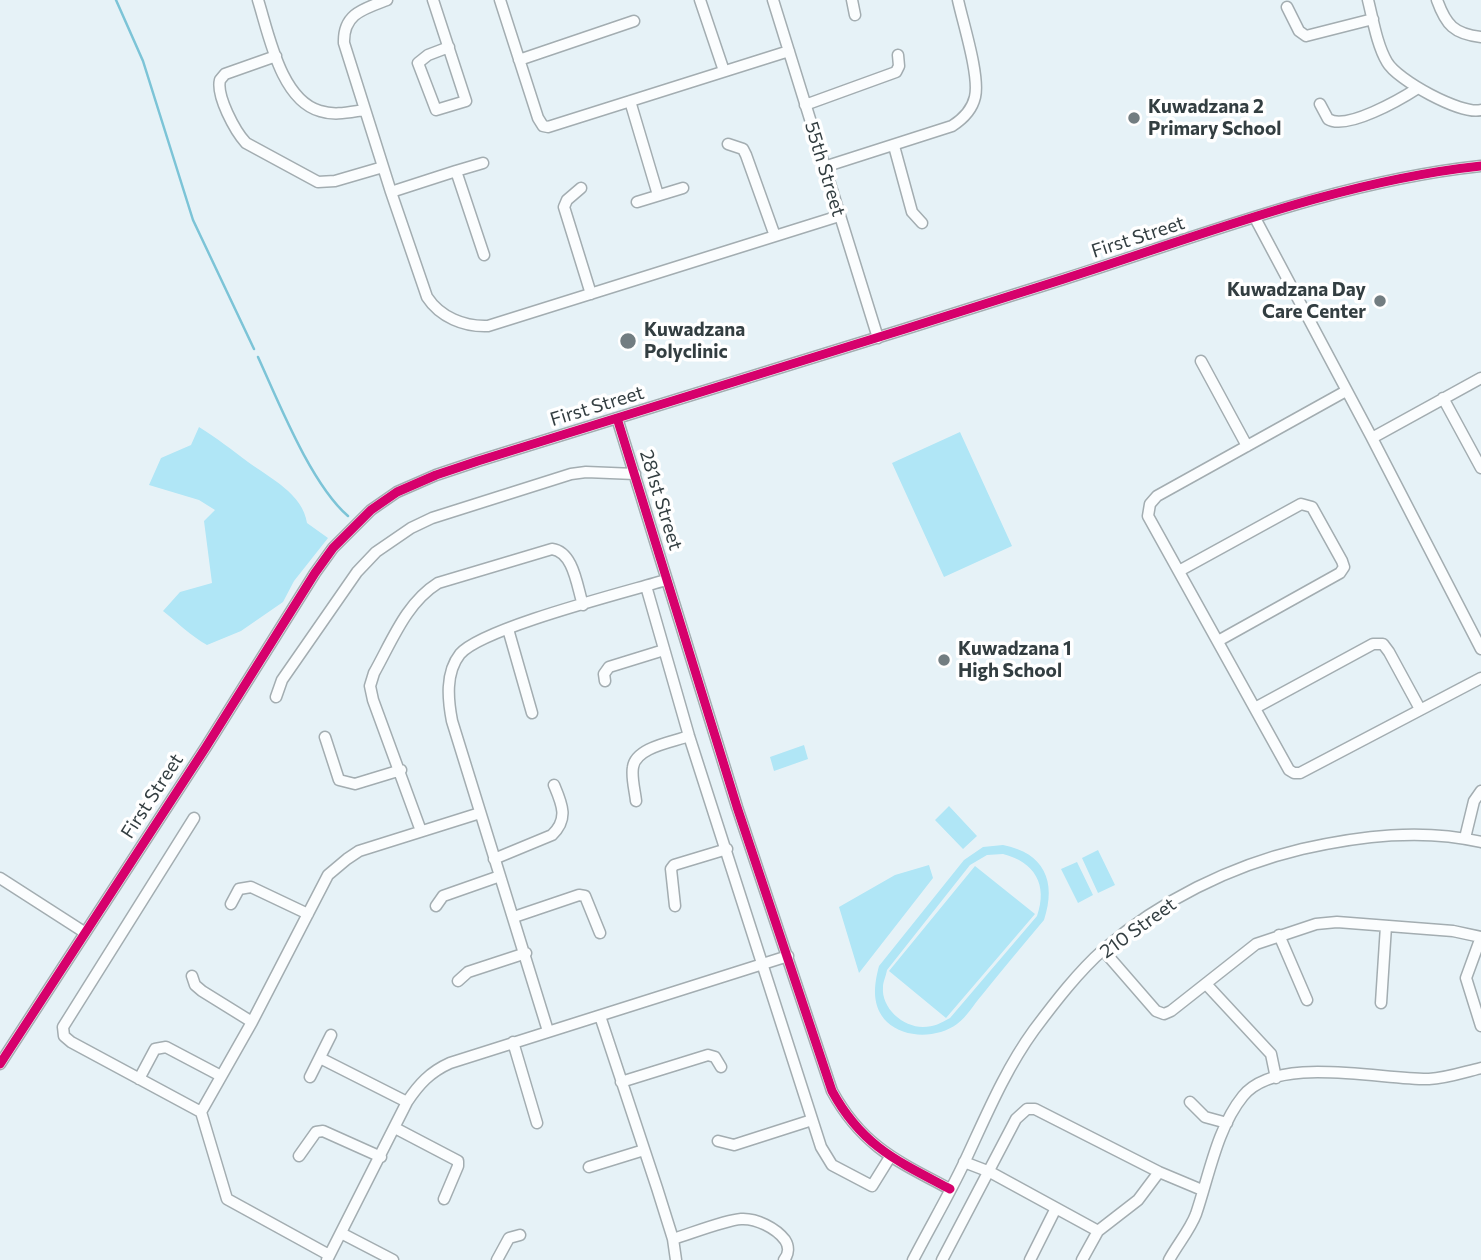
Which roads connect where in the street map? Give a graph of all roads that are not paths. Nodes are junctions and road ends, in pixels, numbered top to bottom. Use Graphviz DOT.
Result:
graph roads {
  1 [pos="258,0"];
  2 [pos="387,0"];
  3 [pos="433,0"];
  4 [pos="500,0"];
  5 [pos="700,0"];
  6 [pos="773,0"];
  7 [pos="852,0"];
  8 [pos="958,0"];
  9 [pos="1368,0"];
  10 [pos="1437,0"];
  11 [pos="1287,7"];
  12 [pos="855,15"];
  13 [pos="1373,19"];
  14 [pos="634,21"];
  15 [pos="1481,37"];
  16 [pos="449,47"];
  17 [pos="789,51"];
  18 [pos="898,55"];
  19 [pos="276,56"];
  20 [pos="519,60"];
  21 [pos="724,71"];
  22 [pos="1418,88"];
  23 [pos="630,101"];
  24 [pos="1320,104"];
  25 [pos="805,105"];
  26 [pos="365,110"];
  27 [pos="1481,110"];
  28 [pos="728,144"];
  29 [pos="894,146"];
  30 [pos="483,163"];
  31 [pos="1481,166"];
  32 [pos="383,167"];
  33 [pos="824,167"];
  34 [pos="456,171"];
  35 [pos="581,188"];
  36 [pos="683,188"];
  37 [pos="391,192"];
  38 [pos="658,195"];
  39 [pos="637,202"];
  40 [pos="839,216"];
  41 [pos="1255,218"];
  42 [pos="922,223"];
  43 [pos="775,236"];
  44 [pos="484,255"];
  45 [pos="591,294"];
  46 [pos="878,338"];
  47 [pos="1201,360"];
  48 [pos="1481,378"];
  49 [pos="1346,391"];
  50 [pos="1443,398"];
  51 [pos="617,418"];
  52 [pos="1372,438"];
  53 [pos="1247,446"];
  54 [pos="1481,468"];
  55 [pos="635,474"];
  56 [pos="1179,571"];
  57 [pos="666,580"];
  58 [pos="646,586"];
  59 [pos="583,605"];
  60 [pos="508,629"];
  61 [pos="1218,641"];
  62 [pos="664,649"];
  63 [pos="1481,649"];
  64 [pos="1481,678"];
  65 [pos="605,681"];
  66 [pos="276,697"];
  67 [pos="1255,708"];
  68 [pos="1420,709"];
  69 [pos="532,713"];
  70 [pos="689,736"];
  71 [pos="325,737"];
  72 [pos="401,771"];
  73 [pos="554,785"];
  74 [pos="1481,791"];
  75 [pos="636,801"];
  76 [pos="480,813"];
  77 [pos="194,818"];
  78 [pos="421,831"];
  79 [pos="1465,838"];
  80 [pos="1481,842"];
  81 [pos="727,849"];
  82 [pos="494,859"];
  83 [pos="500,876"];
  84 [pos="0,878"];
  85 [pos="231,904"];
  86 [pos="436,906"];
  87 [pos="674,906"];
  88 [pos="308,914"];
  89 [pos="514,917"];
  90 [pos="1386,926"];
  91 [pos="84,932"];
  92 [pos="600,933"];
  93 [pos="1279,935"];
  94 [pos="1481,937"];
  95 [pos="1103,950"];
  96 [pos="526,953"];
  97 [pos="788,956"];
  98 [pos="764,963"];
  99 [pos="192,976"];
  100 [pos="458,981"];
  101 [pos="1206,984"];
  102 [pos="1307,1000"];
  103 [pos="1381,1003"];
  104 [pos="600,1016"];
  105 [pos="252,1022"];
  106 [pos="1481,1026"];
  107 [pos="548,1031"];
  108 [pos="331,1035"];
  109 [pos="513,1042"];
  110 [pos="320,1058"];
  111 [pos="0,1064"];
  112 [pos="721,1067"];
  113 [pos="1481,1068"];
  114 [pos="221,1076"];
  115 [pos="310,1077"];
  116 [pos="1276,1078"];
  117 [pos="139,1079"];
  118 [pos="621,1082"];
  119 [pos="407,1102"];
  120 [pos="1190,1102"];
  121 [pos="201,1112"];
  122 [pos="812,1121"];
  123 [pos="537,1123"];
  124 [pos="1227,1123"];
  125 [pos="395,1128"];
  126 [pos="719,1141"];
  127 [pos="644,1150"];
  128 [pos="299,1156"];
  129 [pos="381,1157"];
  130 [pos="890,1157"];
  131 [pos="964,1162"];
  132 [pos="589,1167"];
  133 [pos="990,1172"];
  134 [pos="1159,1172"];
  135 [pos="950,1189"];
  136 [pos="1202,1190"];
  137 [pos="444,1199"];
  138 [pos="1056,1209"];
  139 [pos="1098,1231"];
  140 [pos="341,1233"];
  141 [pos="520,1235"];
  142 [pos="673,1239"];
  143 [pos="328,1257"];
  144 [pos="393,1260"];
  145 [pos="497,1260"];
  146 [pos="676,1260"];
  147 [pos="784,1260"];
  148 [pos="913,1260"];
  149 [pos="942,1260"];
  150 [pos="1030,1260"];
  151 [pos="1082,1260"];
  152 [pos="1169,1260"];
  1 -- 19 [label="street"];
  2 -- 26 [label="street"];
  3 -- 16 [label="street"];
  4 -- 20 [label="street"];
  5 -- 21 [label="street"];
  6 -- 17 [label="street, 55th Street"];
  7 -- 12 [label="street"];
  8 -- 29 [label="street"];
  9 -- 13 [label="street"];
  10 -- 15 [label="street"];
  11 -- 13 [label="street"];
  13 -- 22 [label="street"];
  14 -- 20 [label="street"];
  16 -- 16 [label="street"];
  17 -- 21 [label="street"];
  17 -- 25 [label="street, 55th Street"];
  18 -- 25 [label="street"];
  19 -- 26 [label="street"];
  19 -- 32 [label="street"];
  20 -- 23 [label="street"];
  21 -- 23 [label="street"];
  22 -- 24 [label="street"];
  22 -- 27 [label="street"];
  23 -- 38 [label="street"];
  25 -- 33 [label="street, 55th Street"];
  26 -- 32 [label="street"];
  28 -- 43 [label="street"];
  29 -- 33 [label="street"];
  29 -- 42 [label="street"];
  30 -- 34 [label="street"];
  31 -- 41 [label="street, First Street"];
  32 -- 37 [label="street"];
  33 -- 40 [label="street, 55th Street"];
  34 -- 37 [label="street"];
  34 -- 44 [label="street"];
  35 -- 45 [label="street"];
  36 -- 38 [label="street"];
  37 -- 45 [label="street"];
  38 -- 39 [label="street"];
  40 -- 43 [label="street"];
  40 -- 46 [label="street, 55th Street"];
  41 -- 46 [label="street, First Street"];
  41 -- 49 [label="street"];
  43 -- 45 [label="street"];
  46 -- 51 [label="street, First Street"];
  47 -- 53 [label="street"];
  48 -- 50 [label="street"];
  49 -- 52 [label="street"];
  49 -- 53 [label="street"];
  50 -- 52 [label="street"];
  50 -- 54 [label="street"];
  51 -- 55 [label="street, 281st Street"];
  51 -- 91 [label="street, First Street"];
  52 -- 63 [label="street"];
  53 -- 56 [label="street"];
  55 -- 57 [label="street, 281st Street"];
  55 -- 66 [label="street"];
  56 -- 61 [label="street"];
  56 -- 61 [label="street"];
  57 -- 58 [label="street"];
  57 -- 97 [label="street, 281st Street"];
  58 -- 59 [label="street"];
  58 -- 62 [label="street"];
  59 -- 60 [label="street"];
  59 -- 72 [label="street"];
  60 -- 69 [label="street"];
  60 -- 76 [label="street"];
  61 -- 67 [label="street"];
  62 -- 65 [label="street"];
  62 -- 70 [label="street"];
  64 -- 68 [label="street"];
  67 -- 68 [label="street"];
  67 -- 68 [label="street"];
  70 -- 75 [label="street"];
  70 -- 81 [label="street"];
  71 -- 72 [label="street"];
  72 -- 78 [label="street"];
  73 -- 82 [label="street"];
  74 -- 79 [label="street"];
  76 -- 78 [label="street"];
  76 -- 82 [label="street"];
  77 -- 117 [label="street"];
  78 -- 88 [label="street"];
  79 -- 80 [label="street, 210 Street"];
  79 -- 95 [label="street, 210 Street"];
  81 -- 87 [label="street"];
  81 -- 98 [label="street"];
  82 -- 83 [label="street"];
  83 -- 86 [label="street"];
  83 -- 89 [label="street"];
  84 -- 91 [label="street"];
  85 -- 88 [label="street"];
  88 -- 105 [label="street"];
  89 -- 92 [label="street"];
  89 -- 96 [label="street"];
  90 -- 93 [label="street"];
  90 -- 94 [label="street"];
  90 -- 103 [label="street"];
  91 -- 111 [label="street, First Street"];
  93 -- 101 [label="street"];
  93 -- 102 [label="street"];
  94 -- 106 [label="street"];
  95 -- 101 [label="street"];
  95 -- 131 [label="street, 210 Street"];
  96 -- 100 [label="street"];
  96 -- 107 [label="street"];
  97 -- 98 [label="street"];
  97 -- 130 [label="street, 281st Street"];
  98 -- 104 [label="street"];
  98 -- 122 [label="street"];
  99 -- 105 [label="street"];
  101 -- 116 [label="street"];
  104 -- 107 [label="street"];
  104 -- 118 [label="street"];
  105 -- 114 [label="street"];
  107 -- 109 [label="street"];
  108 -- 110 [label="street"];
  109 -- 119 [label="street"];
  109 -- 123 [label="street"];
  110 -- 115 [label="street"];
  110 -- 119 [label="street"];
  112 -- 118 [label="street"];
  113 -- 116 [label="street"];
  114 -- 117 [label="street"];
  114 -- 121 [label="street"];
  116 -- 124 [label="street"];
  117 -- 121 [label="street"];
  118 -- 127 [label="street"];
  119 -- 125 [label="street"];
  120 -- 124 [label="street"];
  121 -- 143 [label="street"];
  122 -- 126 [label="street"];
  122 -- 130 [label="street"];
  124 -- 136 [label="street"];
  125 -- 129 [label="street"];
  125 -- 137 [label="street"];
  127 -- 132 [label="street"];
  127 -- 142 [label="street"];
  128 -- 129 [label="street"];
  129 -- 140 [label="street"];
  130 -- 135 [label="street, 281st Street"];
  131 -- 133 [label="street"];
  131 -- 135 [label="street, 210 Street"];
  133 -- 134 [label="street"];
  133 -- 138 [label="street"];
  133 -- 149 [label="street"];
  134 -- 136 [label="street"];
  134 -- 139 [label="street"];
  135 -- 148 [label="street, 210 Street"];
  136 -- 152 [label="street"];
  138 -- 139 [label="street"];
  138 -- 150 [label="street"];
  139 -- 151 [label="street"];
  140 -- 143 [label="street"];
  140 -- 144 [label="street"];
  141 -- 145 [label="street"];
  142 -- 146 [label="street"];
  142 -- 147 [label="street"];
}
